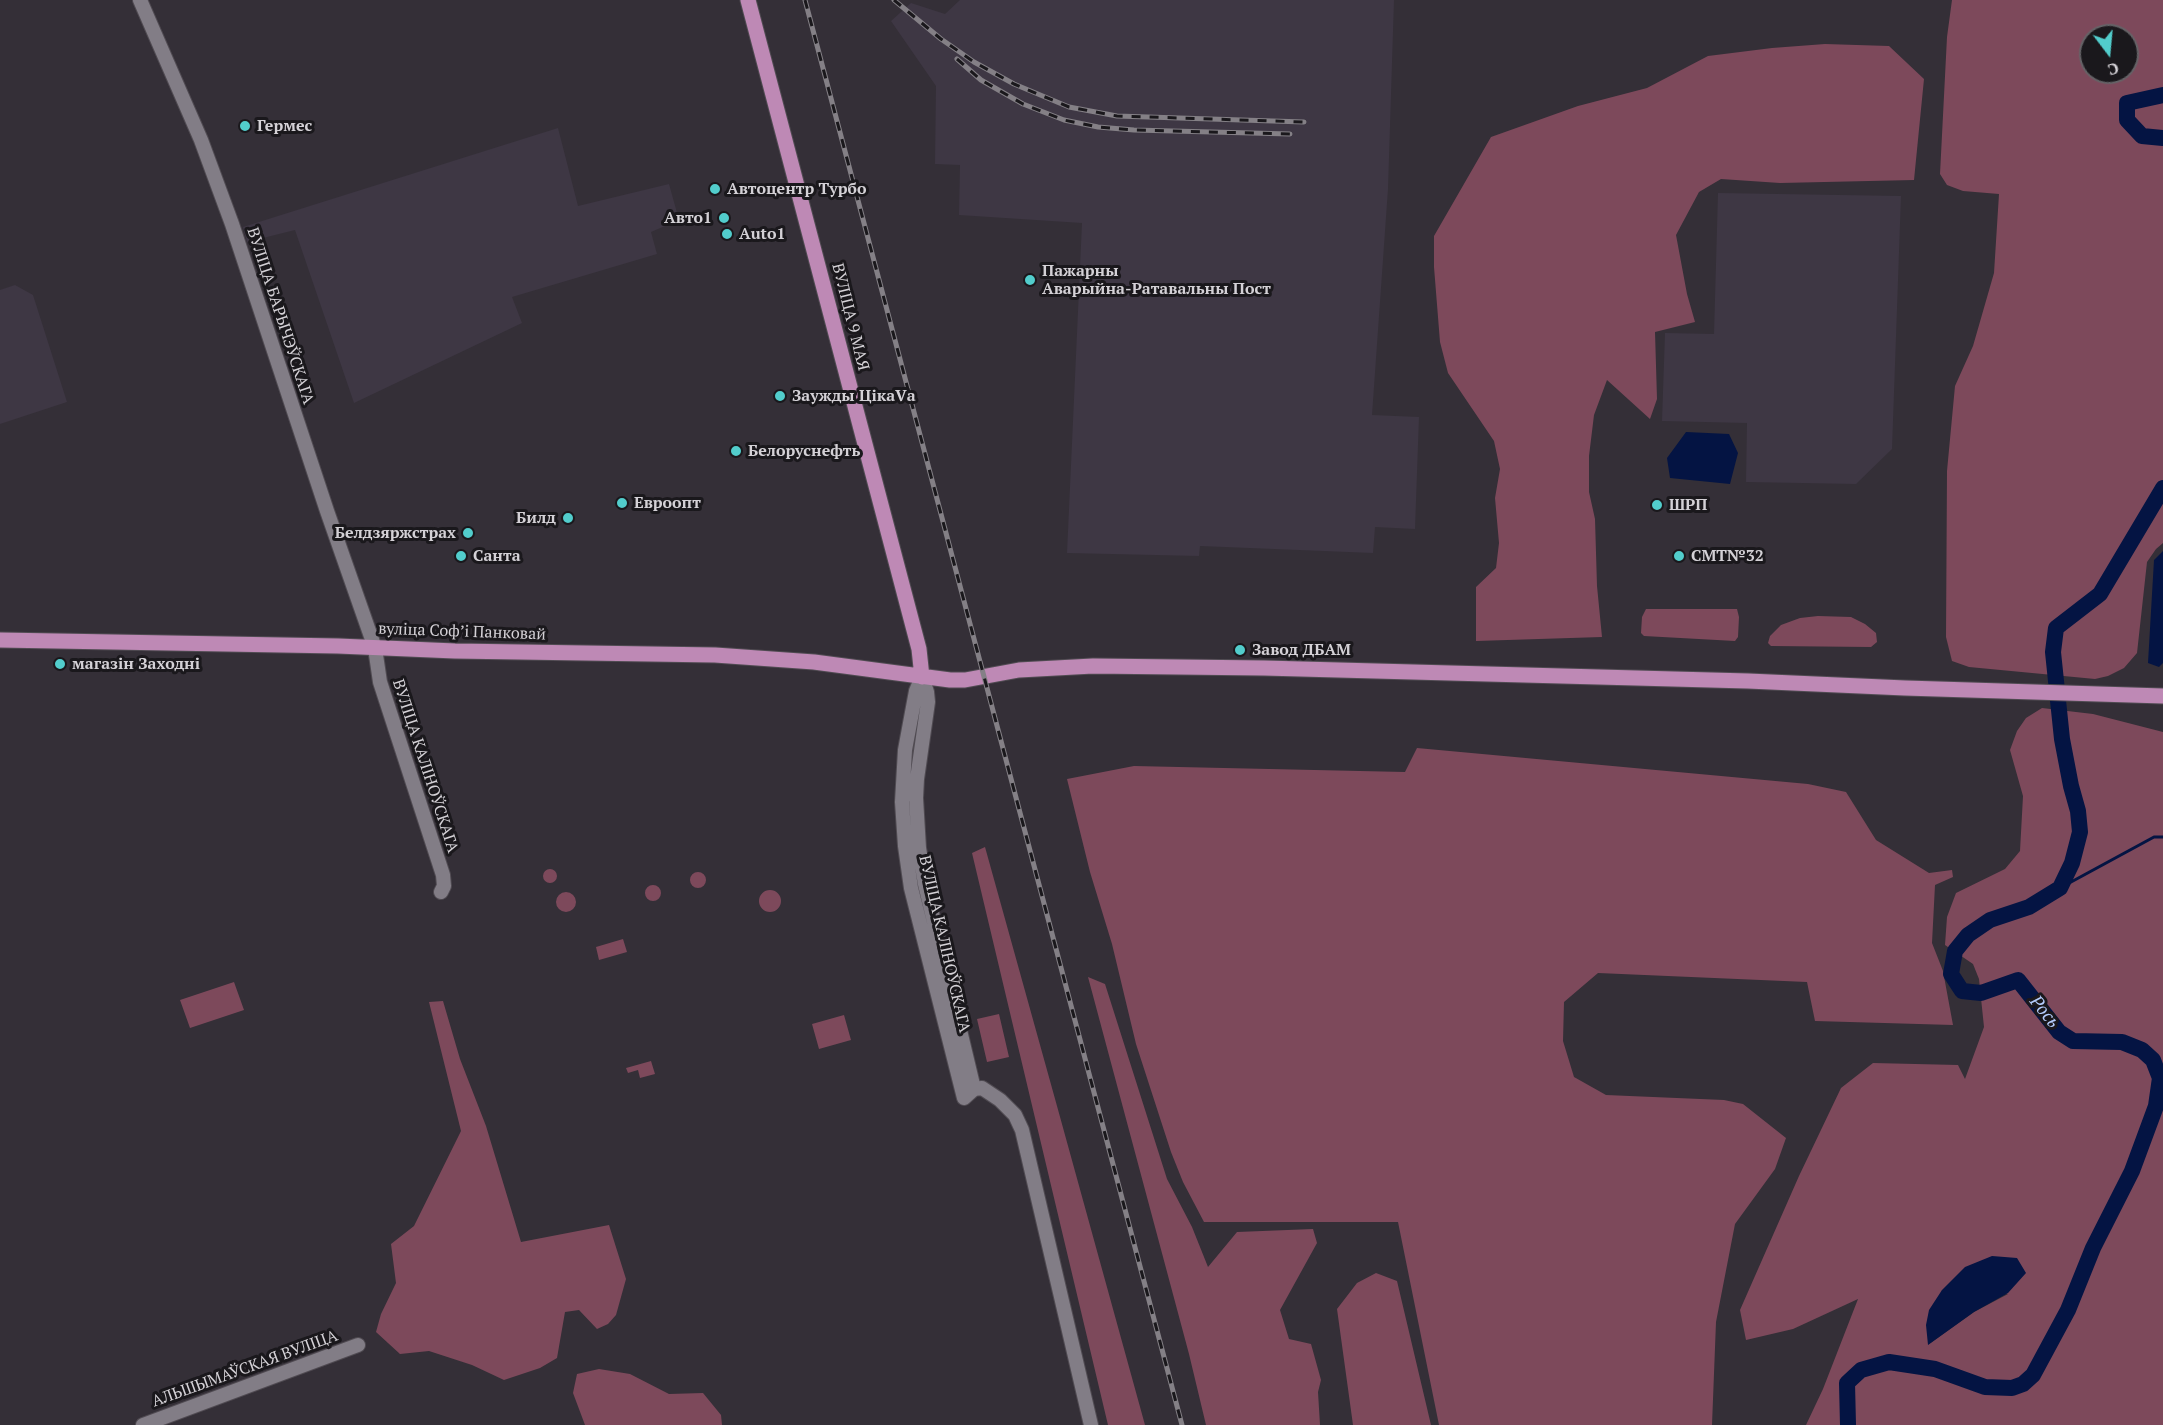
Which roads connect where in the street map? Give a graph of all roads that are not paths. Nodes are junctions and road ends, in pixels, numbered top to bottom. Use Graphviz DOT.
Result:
graph roads {
  1 [pos="140,0"];
  2 [pos="748,0"];
  3 [pos="0,640"];
  4 [pos="375,648"];
  5 [pos="922,677"];
  6 [pos="2163,696"];
  7 [pos="441,892"];
  8 [pos="358,1345"];
  9 [pos="143,1425"];
  10 [pos="1091,1425"];
  1 -- 4 [label="street, ВУЛІЦА БАРЫЧЭЎСКАГА"];
  2 -- 5 [label="main road, ВУЛІЦА 9 МАЯ"];
  3 -- 4 [label="main road, вуліца Софʼі Панковай"];
  4 -- 5 [label="main road, вуліца Софʼі Панковай"];
  4 -- 7 [label="street, ВУЛІЦА КАЛІНОЎСКАГА"];
  5 -- 6 [label="main road, вуліца Софʼі Панковай"];
  5 -- 10 [label="street, ВУЛІЦА КАЛІНОЎСКАГА"];
  8 -- 9 [label="street, АЛЬШЫМАЎСКАЯ ВУЛІЦА"];
}
